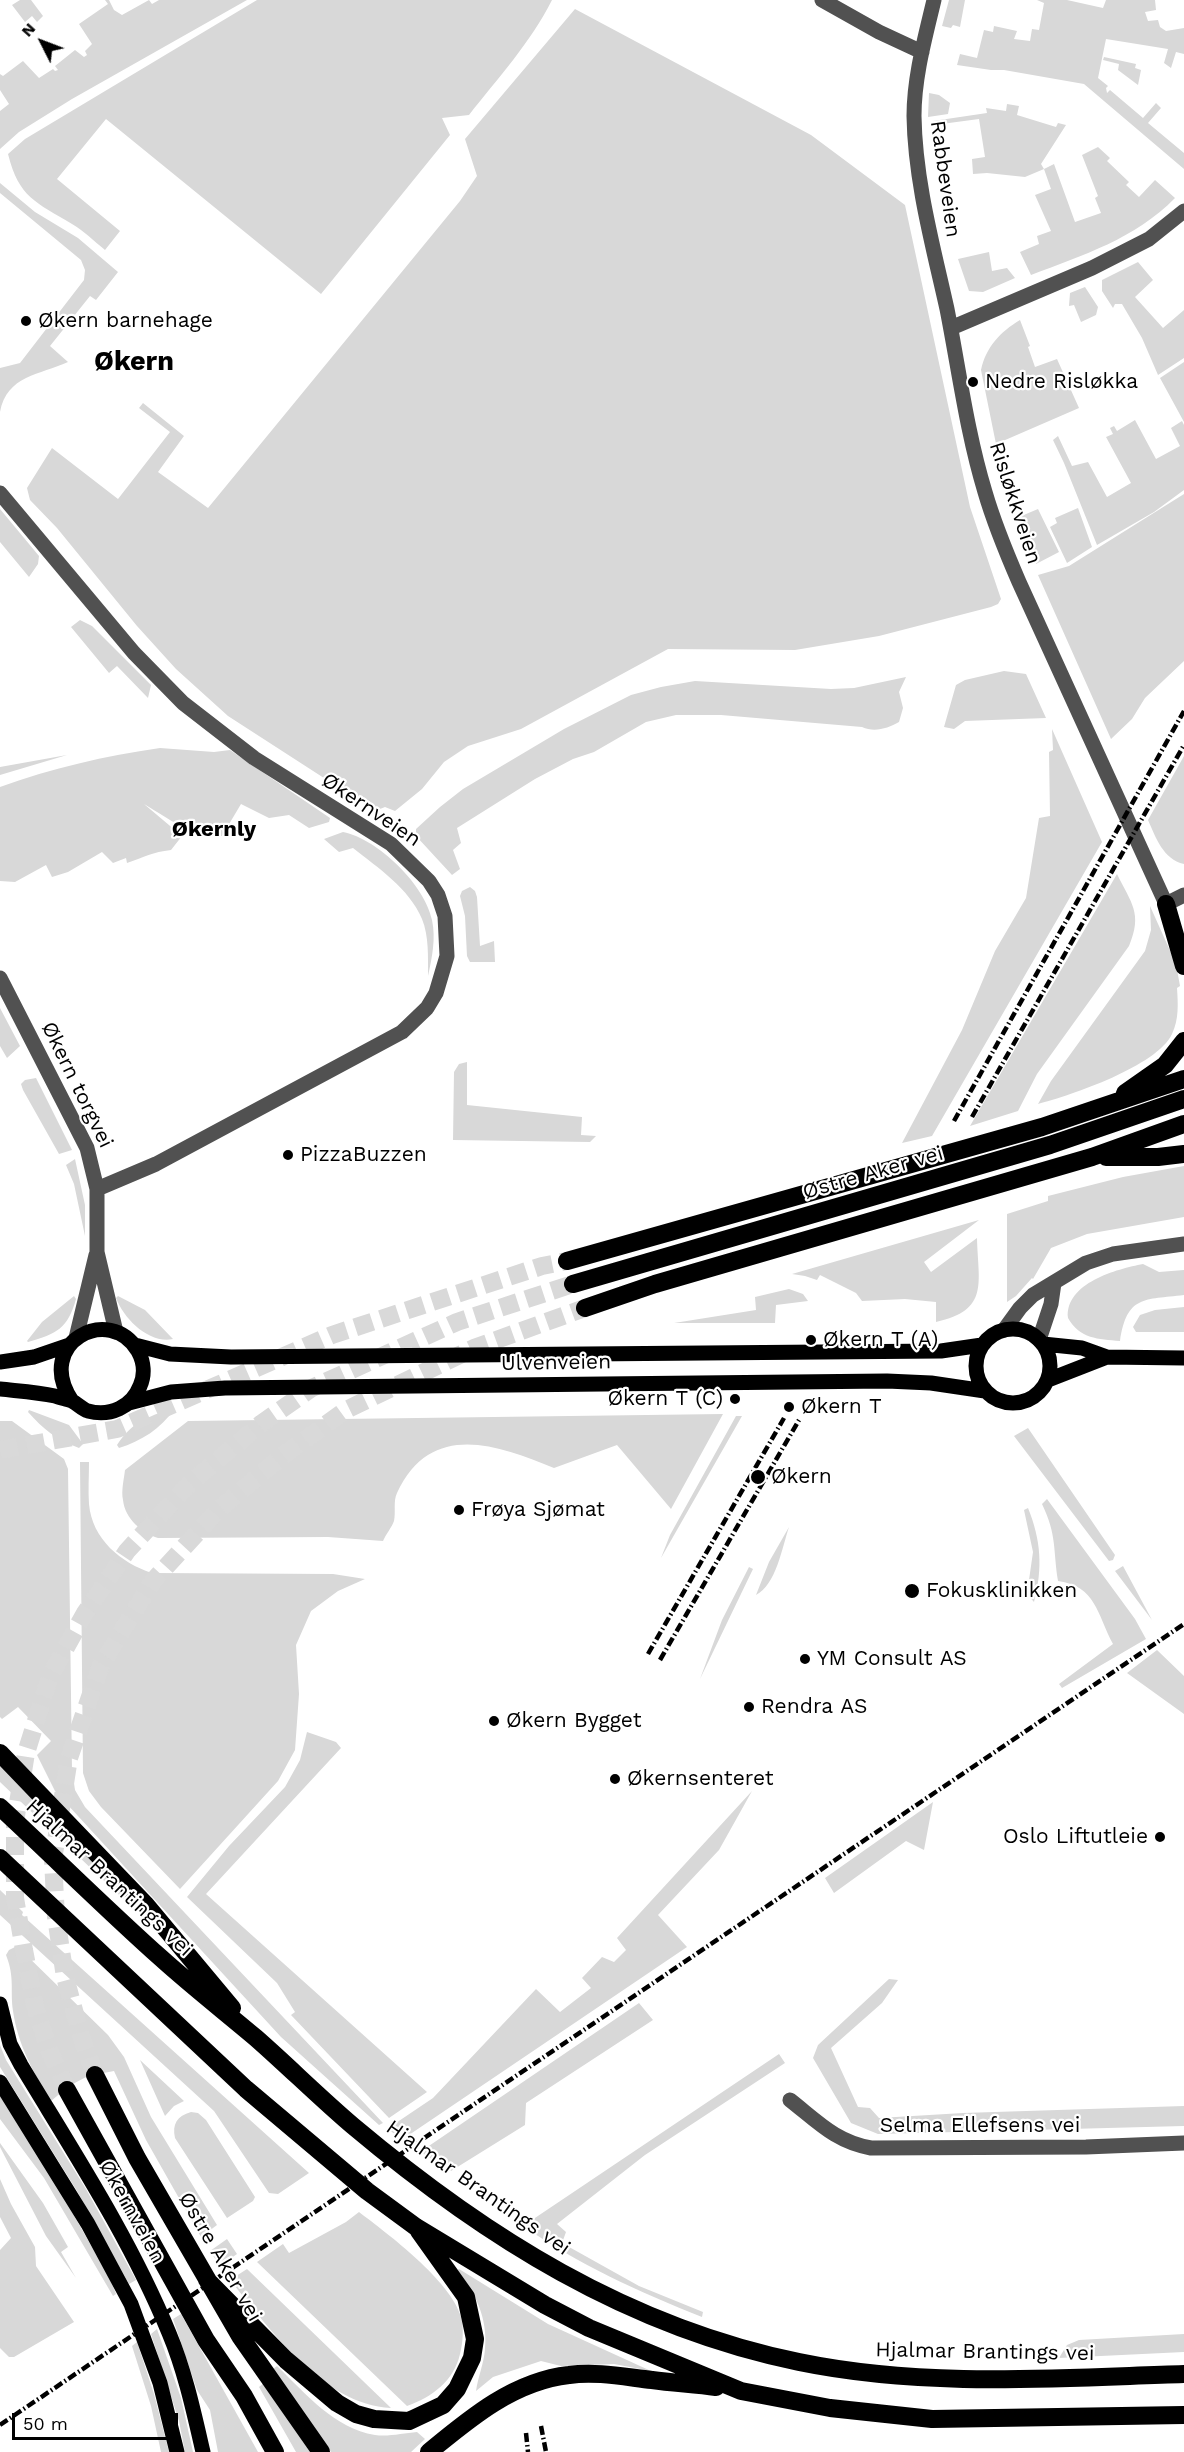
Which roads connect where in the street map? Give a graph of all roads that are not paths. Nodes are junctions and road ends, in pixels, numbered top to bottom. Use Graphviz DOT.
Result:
graph roads {
  1 [pos="822,0"];
  2 [pos="934,0"];
  3 [pos="922,52"];
  4 [pos="1184,212"];
  5 [pos="951,328"];
  6 [pos="0,494"];
  7 [pos="1184,895"];
  8 [pos="1166,904"];
  9 [pos="1184,927"];
  10 [pos="1184,966"];
  11 [pos="0,978"];
  12 [pos="1184,1041"];
  13 [pos="1184,1079"];
  14 [pos="1184,1099"];
  15 [pos="1100,1108"];
  16 [pos="1184,1124"];
  17 [pos="1184,1154"];
  18 [pos="1092,1157"];
  19 [pos="97,1189"];
  20 [pos="1182,1245"];
  21 [pos="97,1252"];
  22 [pos="567,1261"];
  23 [pos="1054,1283"];
  24 [pos="573,1284"];
  25 [pos="585,1308"];
  26 [pos="1004,1330"];
  27 [pos="116,1332"];
  28 [pos="73,1342"];
  29 [pos="1041,1342"];
  30 [pos="135,1345"];
  31 [pos="982,1345"];
  32 [pos="1107,1357"];
  33 [pos="1184,1358"];
  34 [pos="0,1362"];
  35 [pos="1048,1380"];
  36 [pos="0,1389"];
  37 [pos="985,1391"];
  38 [pos="72,1401"];
  39 [pos="129,1403"];
  40 [pos="0,1753"];
  41 [pos="0,1807"];
  42 [pos="0,1858"];
  43 [pos="0,2004"];
  44 [pos="258,2040"];
  45 [pos="95,2075"];
  46 [pos="0,2082"];
  47 [pos="67,2090"];
  48 [pos="790,2100"];
  49 [pos="1184,2143"];
  50 [pos="416,2227"];
  51 [pos="207,2280"];
  52 [pos="1184,2374"];
  53 [pos="741,2391"];
  54 [pos="1184,2415"];
  55 [pos="177,2452"];
  56 [pos="203,2452"];
  57 [pos="275,2452"];
  58 [pos="321,2452"];
  59 [pos="429,2452"];
  1 -- 3 [label="street"];
  2 -- 3 [label="street, Rabbeveien"];
  3 -- 5 [label="street, Rabbeveien"];
  4 -- 5 [label="street"];
  5 -- 8 [label="street, Risløkkveien"];
  6 -- 19 [label="street, Økernveien"];
  7 -- 8 [label="street"];
  8 -- 9 [label="highway"];
  8 -- 10 [label="highway"];
  11 -- 19 [label="street, Økern torgvei"];
  12 -- 15 [label="highway"];
  13 -- 15 [label="highway"];
  14 -- 24 [label="highway, Østre Aker vei"];
  15 -- 22 [label="highway"];
  16 -- 18 [label="highway"];
  17 -- 18 [label="highway"];
  18 -- 25 [label="highway"];
  19 -- 21 [label="street, Økern torgvei"];
  20 -- 23 [label="street"];
  21 -- 27 [label="street, Økern torgvei"];
  21 -- 28 [label="street, Økern torgvei"];
  23 -- 26 [label="street"];
  23 -- 29 [label="street"];
  26 -- 29 [label="main road, Ulvenveien"];
  26 -- 31 [label="main road, Ulvenveien"];
  27 -- 28 [label="main road"];
  27 -- 30 [label="main road, Ulvenveien"];
  28 -- 34 [label="main road"];
  28 -- 38 [label="main road"];
  29 -- 32 [label="main road, Ulvenveien"];
  29 -- 35 [label="main road"];
  30 -- 31 [label="main road, Ulvenveien"];
  30 -- 39 [label="main road"];
  31 -- 37 [label="main road"];
  32 -- 33 [label="main road, Ulvenveien"];
  32 -- 35 [label="main road, Ulvenveien"];
  35 -- 37 [label="main road, Ulvenveien"];
  36 -- 38 [label="main road, Ulvenveien"];
  37 -- 39 [label="main road, Ulvenveien"];
  38 -- 39 [label="main road, Ulvenveien"];
  40 -- 44 [label="highway"];
  41 -- 44 [label="highway, Hjalmar Brantings vei"];
  42 -- 50 [label="highway"];
  43 -- 56 [label="main road, Økernveien"];
  44 -- 52 [label="highway, Hjalmar Brantings vei"];
  45 -- 51 [label="highway, Østre Aker vei"];
  46 -- 55 [label="main road"];
  47 -- 57 [label="highway"];
  48 -- 49 [label="street, Selma Ellefsens vei"];
  50 -- 51 [label="highway"];
  50 -- 53 [label="highway"];
  51 -- 58 [label="highway, Østre Aker vei"];
  53 -- 54 [label="highway"];
  53 -- 59 [label="highway"];
}
